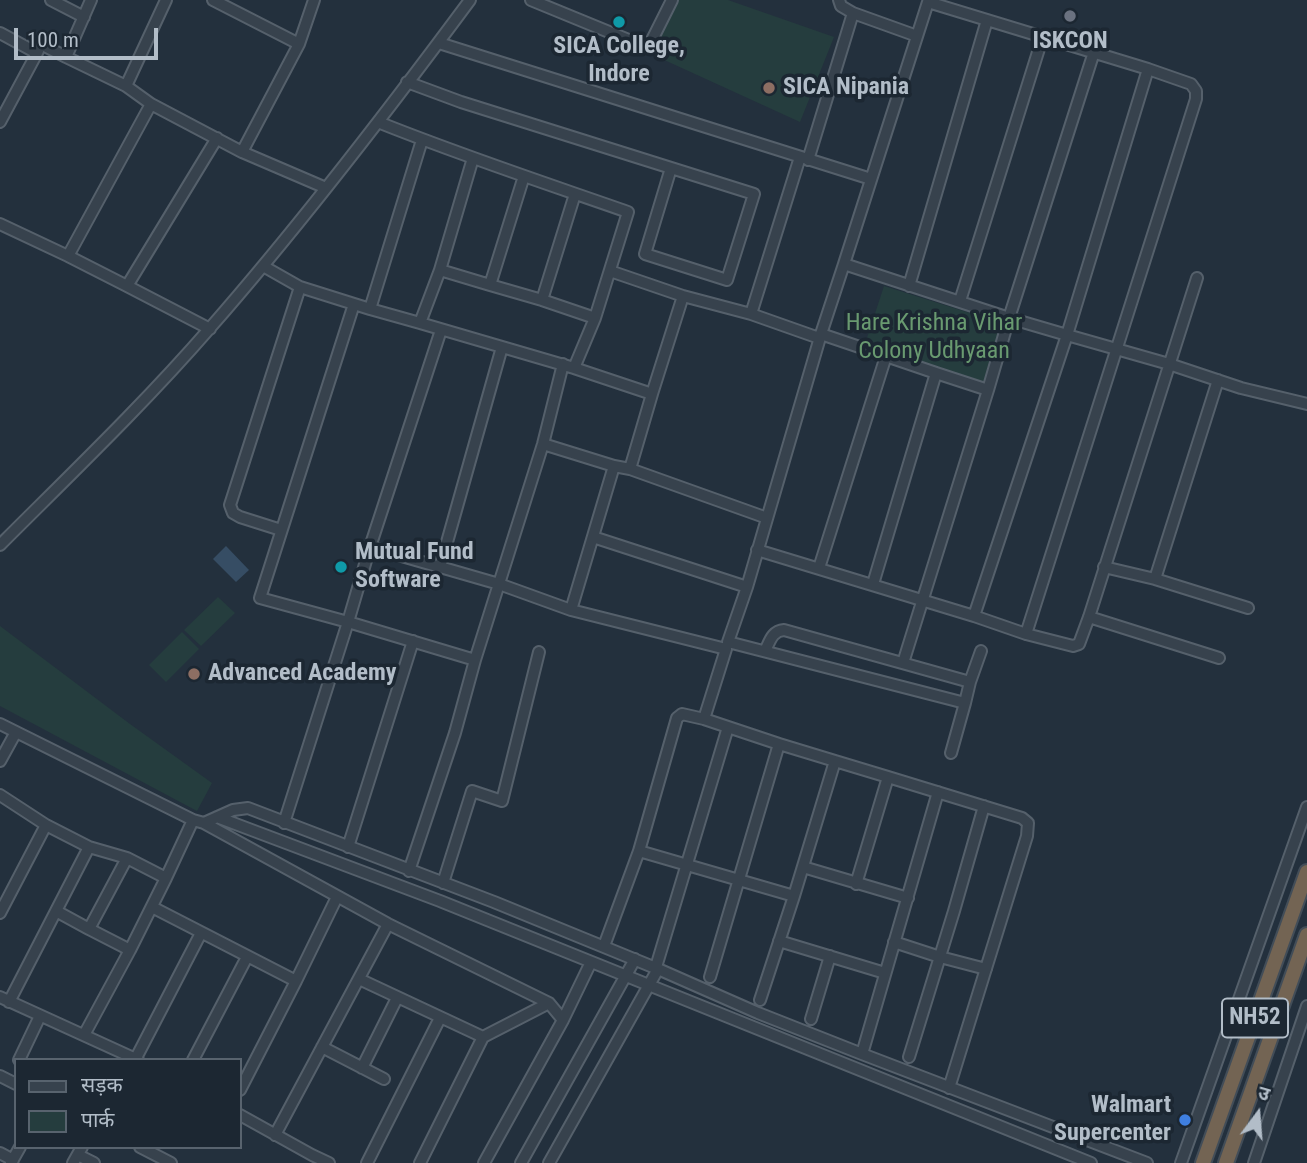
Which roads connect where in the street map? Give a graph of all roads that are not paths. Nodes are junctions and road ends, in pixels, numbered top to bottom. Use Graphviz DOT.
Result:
graph roads {
  1 [pos="51,0"];
  2 [pos="91,0"];
  3 [pos="166,0"];
  4 [pos="213,0"];
  5 [pos="314,0"];
  6 [pos="470,0"];
  7 [pos="531,0"];
  8 [pos="673,0"];
  9 [pos="839,0"];
  10 [pos="928,1"];
  11 [pos="853,13"];
  12 [pos="84,17"];
  13 [pos="987,20"];
  14 [pos="0,33"];
  15 [pos="917,36"];
  16 [pos="1043,36"];
  17 [pos="439,43"];
  18 [pos="299,44"];
  19 [pos="1094,52"];
  20 [pos="37,53"];
  21 [pos="66,57"];
  22 [pos="1148,69"];
  23 [pos="407,82"];
  24 [pos="126,86"];
  25 [pos="151,104"];
  26 [pos="0,122"];
  27 [pos="378,122"];
  28 [pos="217,138"];
  29 [pos="422,140"];
  30 [pos="242,152"];
  31 [pos="473,158"];
  32 [pos="804,158"];
  33 [pos="671,168"];
  34 [pos="524,176"];
  35 [pos="871,179"];
  36 [pos="326,188"];
  37 [pos="575,194"];
  38 [pos="0,224"];
  39 [pos="68,256"];
  40 [pos="845,264"];
  41 [pos="264,265"];
  42 [pos="440,270"];
  43 [pos="610,271"];
  44 [pos="1197,278"];
  45 [pos="490,285"];
  46 [pos="127,286"];
  47 [pos="300,286"];
  48 [pos="909,286"];
  49 [pos="683,296"];
  50 [pos="542,300"];
  51 [pos="960,301"];
  52 [pos="354,304"];
  53 [pos="369,309"];
  54 [pos="751,314"];
  55 [pos="594,317"];
  56 [pos="1009,318"];
  57 [pos="420,323"];
  58 [pos="210,329"];
  59 [pos="441,330"];
  60 [pos="1067,335"];
  61 [pos="820,336"];
  62 [pos="502,347"];
  63 [pos="1116,350"];
  64 [pos="886,356"];
  65 [pos="1168,364"];
  66 [pos="568,366"];
  67 [pos="936,373"];
  68 [pos="1218,380"];
  69 [pos="988,390"];
  70 [pos="652,394"];
  71 [pos="1307,404"];
  72 [pos="543,444"];
  73 [pos="614,466"];
  74 [pos="630,469"];
  75 [pos="767,518"];
  76 [pos="281,530"];
  77 [pos="593,537"];
  78 [pos="0,545"];
  79 [pos="370,547"];
  80 [pos="757,550"];
  81 [pos="440,567"];
  82 [pos="1104,567"];
  83 [pos="819,568"];
  84 [pos="1155,579"];
  85 [pos="499,584"];
  86 [pos="873,584"];
  87 [pos="747,587"];
  88 [pos="923,600"];
  89 [pos="1248,608"];
  90 [pos="571,610"];
  91 [pos="974,616"];
  92 [pos="1089,617"];
  93 [pos="348,622"];
  94 [pos="1026,634"];
  95 [pos="413,641"];
  96 [pos="727,645"];
  97 [pos="765,651"];
  98 [pos="981,651"];
  99 [pos="539,652"];
  100 [pos="1219,658"];
  101 [pos="475,660"];
  102 [pos="903,663"];
  103 [pos="970,681"];
  104 [pos="965,704"];
  105 [pos="704,719"];
  106 [pos="0,724"];
  107 [pos="728,727"];
  108 [pos="16,732"];
  109 [pos="779,744"];
  110 [pos="951,753"];
  111 [pos="0,761"];
  112 [pos="835,761"];
  113 [pos="888,777"];
  114 [pos="938,792"];
  115 [pos="0,795"];
  116 [pos="984,806"];
  117 [pos="1307,807"];
  118 [pos="217,817"];
  119 [pos="198,821"];
  120 [pos="284,823"];
  121 [pos="46,825"];
  122 [pos="89,846"];
  123 [pos="348,847"];
  124 [pos="639,851"];
  125 [pos="127,858"];
  126 [pos="687,864"];
  127 [pos="803,867"];
  128 [pos="408,870"];
  129 [pos="1307,872"];
  130 [pos="166,878"];
  131 [pos="739,880"];
  132 [pos="443,883"];
  133 [pos="856,884"];
  134 [pos="794,896"];
  135 [pos="337,897"];
  136 [pos="908,898"];
  137 [pos="152,907"];
  138 [pos="56,911"];
  139 [pos="0,913"];
  140 [pos="388,924"];
  141 [pos="89,929"];
  142 [pos="201,933"];
  143 [pos="1307,934"];
  144 [pos="779,941"];
  145 [pos="894,942"];
  146 [pos="604,946"];
  147 [pos="130,950"];
  148 [pos="830,956"];
  149 [pos="247,957"];
  150 [pos="940,957"];
  151 [pos="635,959"];
  152 [pos="591,962"];
  153 [pos="657,968"];
  154 [pos="986,969"];
  155 [pos="885,973"];
  156 [pos="627,976"];
  157 [pos="710,977"];
  158 [pos="359,979"];
  159 [pos="296,981"];
  160 [pos="650,985"];
  161 [pos="397,998"];
  162 [pos="4,1000"];
  163 [pos="760,1000"];
  164 [pos="549,1003"];
  165 [pos="1307,1006"];
  166 [pos="40,1016"];
  167 [pos="440,1018"];
  168 [pos="811,1019"];
  169 [pos="563,1020"];
  170 [pos="84,1035"];
  171 [pos="484,1037"];
  172 [pos="1294,1042"];
  173 [pos="1307,1042"];
  174 [pos="322,1047"];
  175 [pos="862,1054"];
  176 [pos="909,1057"];
  177 [pos="20,1058"];
  178 [pos="135,1058"];
  179 [pos="138,1058"];
  180 [pos="194,1058"];
  181 [pos="362,1068"];
  182 [pos="384,1079"];
  183 [pos="242,1086"];
  184 [pos="949,1088"];
  185 [pos="242,1116"];
  186 [pos="275,1135"];
  187 [pos="144,1149"];
  188 [pos="0,1153"];
  189 [pos="78,1155"];
  190 [pos="310,1159"];
  191 [pos="12,1161"];
  192 [pos="93,1163"];
  193 [pos="171,1163"];
  194 [pos="330,1163"];
  195 [pos="366,1163"];
  196 [pos="419,1163"];
  197 [pos="484,1163"];
  198 [pos="521,1163"];
  199 [pos="549,1163"];
  200 [pos="1091,1163"];
  201 [pos="1147,1163"];
  202 [pos="1181,1163"];
  203 [pos="1203,1163"];
  204 [pos="1226,1163"];
  205 [pos="1254,1163"];
  1 -- 12 [label="street"];
  2 -- 12 [label="street"];
  3 -- 24 [label="street"];
  4 -- 18 [label="street"];
  5 -- 18 [label="street"];
  6 -- 17 [label="street"];
  7 -- 8 [label="street"];
  9 -- 11 [label="street"];
  10 -- 13 [label="street"];
  10 -- 15 [label="street"];
  11 -- 15 [label="street"];
  11 -- 32 [label="street"];
  12 -- 21 [label="street"];
  13 -- 16 [label="street"];
  13 -- 48 [label="street"];
  14 -- 20 [label="street"];
  15 -- 35 [label="street"];
  16 -- 19 [label="street"];
  16 -- 51 [label="street"];
  17 -- 23 [label="street"];
  17 -- 32 [label="street"];
  18 -- 30 [label="street"];
  19 -- 22 [label="street"];
  19 -- 56 [label="street"];
  20 -- 21 [label="street"];
  20 -- 26 [label="street"];
  21 -- 24 [label="street"];
  22 -- 60 [label="street"];
  22 -- 63 [label="street"];
  23 -- 27 [label="street"];
  23 -- 33 [label="street"];
  24 -- 25 [label="street"];
  25 -- 28 [label="street"];
  25 -- 39 [label="street"];
  27 -- 29 [label="street"];
  27 -- 36 [label="street"];
  28 -- 30 [label="street"];
  28 -- 46 [label="street"];
  29 -- 31 [label="street"];
  29 -- 53 [label="street"];
  30 -- 36 [label="street"];
  31 -- 34 [label="street"];
  31 -- 42 [label="street"];
  32 -- 35 [label="street"];
  32 -- 54 [label="street"];
  33 -- 33 [label="street"];
  34 -- 37 [label="street"];
  34 -- 45 [label="street"];
  35 -- 40 [label="street"];
  36 -- 41 [label="street"];
  37 -- 43 [label="street"];
  37 -- 50 [label="street"];
  38 -- 39 [label="street"];
  39 -- 46 [label="street"];
  40 -- 48 [label="street"];
  40 -- 61 [label="street"];
  41 -- 47 [label="street"];
  41 -- 58 [label="street"];
  42 -- 45 [label="street"];
  42 -- 57 [label="street"];
  43 -- 49 [label="street"];
  43 -- 55 [label="street"];
  44 -- 65 [label="street"];
  45 -- 50 [label="street"];
  46 -- 58 [label="street"];
  47 -- 52 [label="street"];
  47 -- 76 [label="street"];
  48 -- 51 [label="street"];
  49 -- 54 [label="street"];
  49 -- 70 [label="street"];
  50 -- 55 [label="street"];
  51 -- 56 [label="street"];
  52 -- 53 [label="street"];
  52 -- 76 [label="street"];
  53 -- 57 [label="street"];
  54 -- 61 [label="street"];
  55 -- 66 [label="street"];
  56 -- 60 [label="street"];
  56 -- 69 [label="street"];
  57 -- 59 [label="street"];
  58 -- 78 [label="street"];
  59 -- 62 [label="street"];
  59 -- 79 [label="street"];
  60 -- 63 [label="street"];
  60 -- 91 [label="street"];
  61 -- 64 [label="street"];
  61 -- 75 [label="street"];
  62 -- 66 [label="street"];
  62 -- 81 [label="street"];
  63 -- 65 [label="street"];
  63 -- 94 [label="street"];
  64 -- 67 [label="street"];
  64 -- 83 [label="street"];
  65 -- 68 [label="street"];
  65 -- 82 [label="street"];
  66 -- 70 [label="street"];
  66 -- 72 [label="street"];
  67 -- 69 [label="street"];
  67 -- 86 [label="street"];
  68 -- 71 [label="street"];
  68 -- 84 [label="street"];
  69 -- 88 [label="street"];
  70 -- 74 [label="street"];
  72 -- 73 [label="street"];
  72 -- 85 [label="street"];
  73 -- 74 [label="street"];
  73 -- 77 [label="street"];
  74 -- 75 [label="street"];
  75 -- 80 [label="street"];
  76 -- 93 [label="street"];
  77 -- 87 [label="street"];
  77 -- 90 [label="street"];
  79 -- 81 [label="street"];
  79 -- 93 [label="street"];
  80 -- 83 [label="street"];
  80 -- 87 [label="street"];
  81 -- 85 [label="street"];
  82 -- 84 [label="street"];
  82 -- 92 [label="street"];
  83 -- 86 [label="street"];
  84 -- 89 [label="street"];
  85 -- 90 [label="street"];
  85 -- 101 [label="street"];
  86 -- 88 [label="street"];
  87 -- 96 [label="street"];
  88 -- 91 [label="street"];
  88 -- 102 [label="street"];
  90 -- 96 [label="street"];
  91 -- 94 [label="street"];
  92 -- 94 [label="street"];
  92 -- 100 [label="street"];
  93 -- 95 [label="street"];
  93 -- 120 [label="street"];
  95 -- 101 [label="street"];
  95 -- 123 [label="street"];
  96 -- 97 [label="street"];
  96 -- 105 [label="street"];
  97 -- 102 [label="street"];
  97 -- 104 [label="street"];
  98 -- 103 [label="street"];
  99 -- 132 [label="street"];
  101 -- 128 [label="street"];
  102 -- 103 [label="street"];
  103 -- 104 [label="street"];
  104 -- 110 [label="street"];
  105 -- 107 [label="street"];
  105 -- 124 [label="street"];
  106 -- 108 [label="street"];
  107 -- 109 [label="street"];
  107 -- 126 [label="street"];
  108 -- 111 [label="street"];
  108 -- 119 [label="street"];
  109 -- 112 [label="street"];
  109 -- 131 [label="street"];
  112 -- 113 [label="street"];
  112 -- 127 [label="street"];
  113 -- 114 [label="street"];
  113 -- 133 [label="street"];
  114 -- 116 [label="street"];
  114 -- 136 [label="street"];
  115 -- 121 [label="street"];
  116 -- 150 [label="street"];
  116 -- 154 [label="street"];
  117 -- 202 [label="street"];
  118 -- 119 [label="street"];
  118 -- 120 [label="street"];
  118 -- 152 [label="street"];
  119 -- 130 [label="street"];
  119 -- 135 [label="street"];
  120 -- 123 [label="street"];
  121 -- 122 [label="street"];
  121 -- 139 [label="street"];
  122 -- 125 [label="street"];
  122 -- 138 [label="street"];
  123 -- 128 [label="street"];
  124 -- 126 [label="street"];
  124 -- 146 [label="street"];
  125 -- 130 [label="street"];
  125 -- 141 [label="street"];
  126 -- 131 [label="street"];
  126 -- 153 [label="street"];
  127 -- 133 [label="street"];
  127 -- 134 [label="street"];
  128 -- 132 [label="street"];
  129 -- 203 [label="highway, NH52"];
  130 -- 137 [label="street"];
  131 -- 134 [label="street"];
  131 -- 157 [label="street"];
  132 -- 146 [label="street"];
  133 -- 136 [label="street"];
  134 -- 144 [label="street"];
  135 -- 140 [label="street"];
  135 -- 159 [label="street"];
  136 -- 145 [label="street"];
  137 -- 142 [label="street"];
  137 -- 147 [label="street"];
  138 -- 141 [label="street"];
  138 -- 162 [label="street"];
  140 -- 158 [label="street"];
  140 -- 164 [label="street"];
  141 -- 147 [label="street"];
  142 -- 149 [label="street"];
  142 -- 179 [label="street"];
  143 -- 204 [label="highway, NH52"];
  144 -- 148 [label="street"];
  144 -- 163 [label="street"];
  145 -- 150 [label="street"];
  145 -- 155 [label="street"];
  146 -- 151 [label="street"];
  147 -- 170 [label="street"];
  148 -- 155 [label="street"];
  148 -- 168 [label="street"];
  149 -- 159 [label="street"];
  149 -- 180 [label="street"];
  150 -- 154 [label="street"];
  150 -- 176 [label="street"];
  151 -- 153 [label="street"];
  151 -- 156 [label="street"];
  152 -- 156 [label="street"];
  152 -- 169 [label="street"];
  153 -- 160 [label="street"];
  153 -- 175 [label="street"];
  154 -- 184 [label="street"];
  155 -- 175 [label="street"];
  156 -- 160 [label="street"];
  156 -- 198 [label="street"];
  158 -- 161 [label="street"];
  158 -- 174 [label="street"];
  159 -- 183 [label="street"];
  160 -- 199 [label="street"];
  160 -- 200 [label="street"];
  161 -- 167 [label="street"];
  161 -- 181 [label="street"];
  162 -- 166 [label="street"];
  164 -- 169 [label="street"];
  164 -- 171 [label="street"];
  165 -- 172 [label="street"];
  166 -- 170 [label="street"];
  166 -- 177 [label="street"];
  167 -- 171 [label="street"];
  167 -- 195 [label="street"];
  169 -- 197 [label="street"];
  170 -- 178 [label="street"];
  171 -- 196 [label="street"];
  172 -- 173 [label="street"];
  172 -- 205 [label="street"];
  174 -- 181 [label="street"];
  174 -- 186 [label="street"];
  175 -- 184 [label="street"];
  181 -- 182 [label="street"];
  184 -- 201 [label="street"];
  185 -- 186 [label="street"];
  186 -- 190 [label="street"];
  187 -- 193 [label="street"];
  188 -- 191 [label="street"];
  189 -- 192 [label="street"];
  190 -- 194 [label="street"];
}
